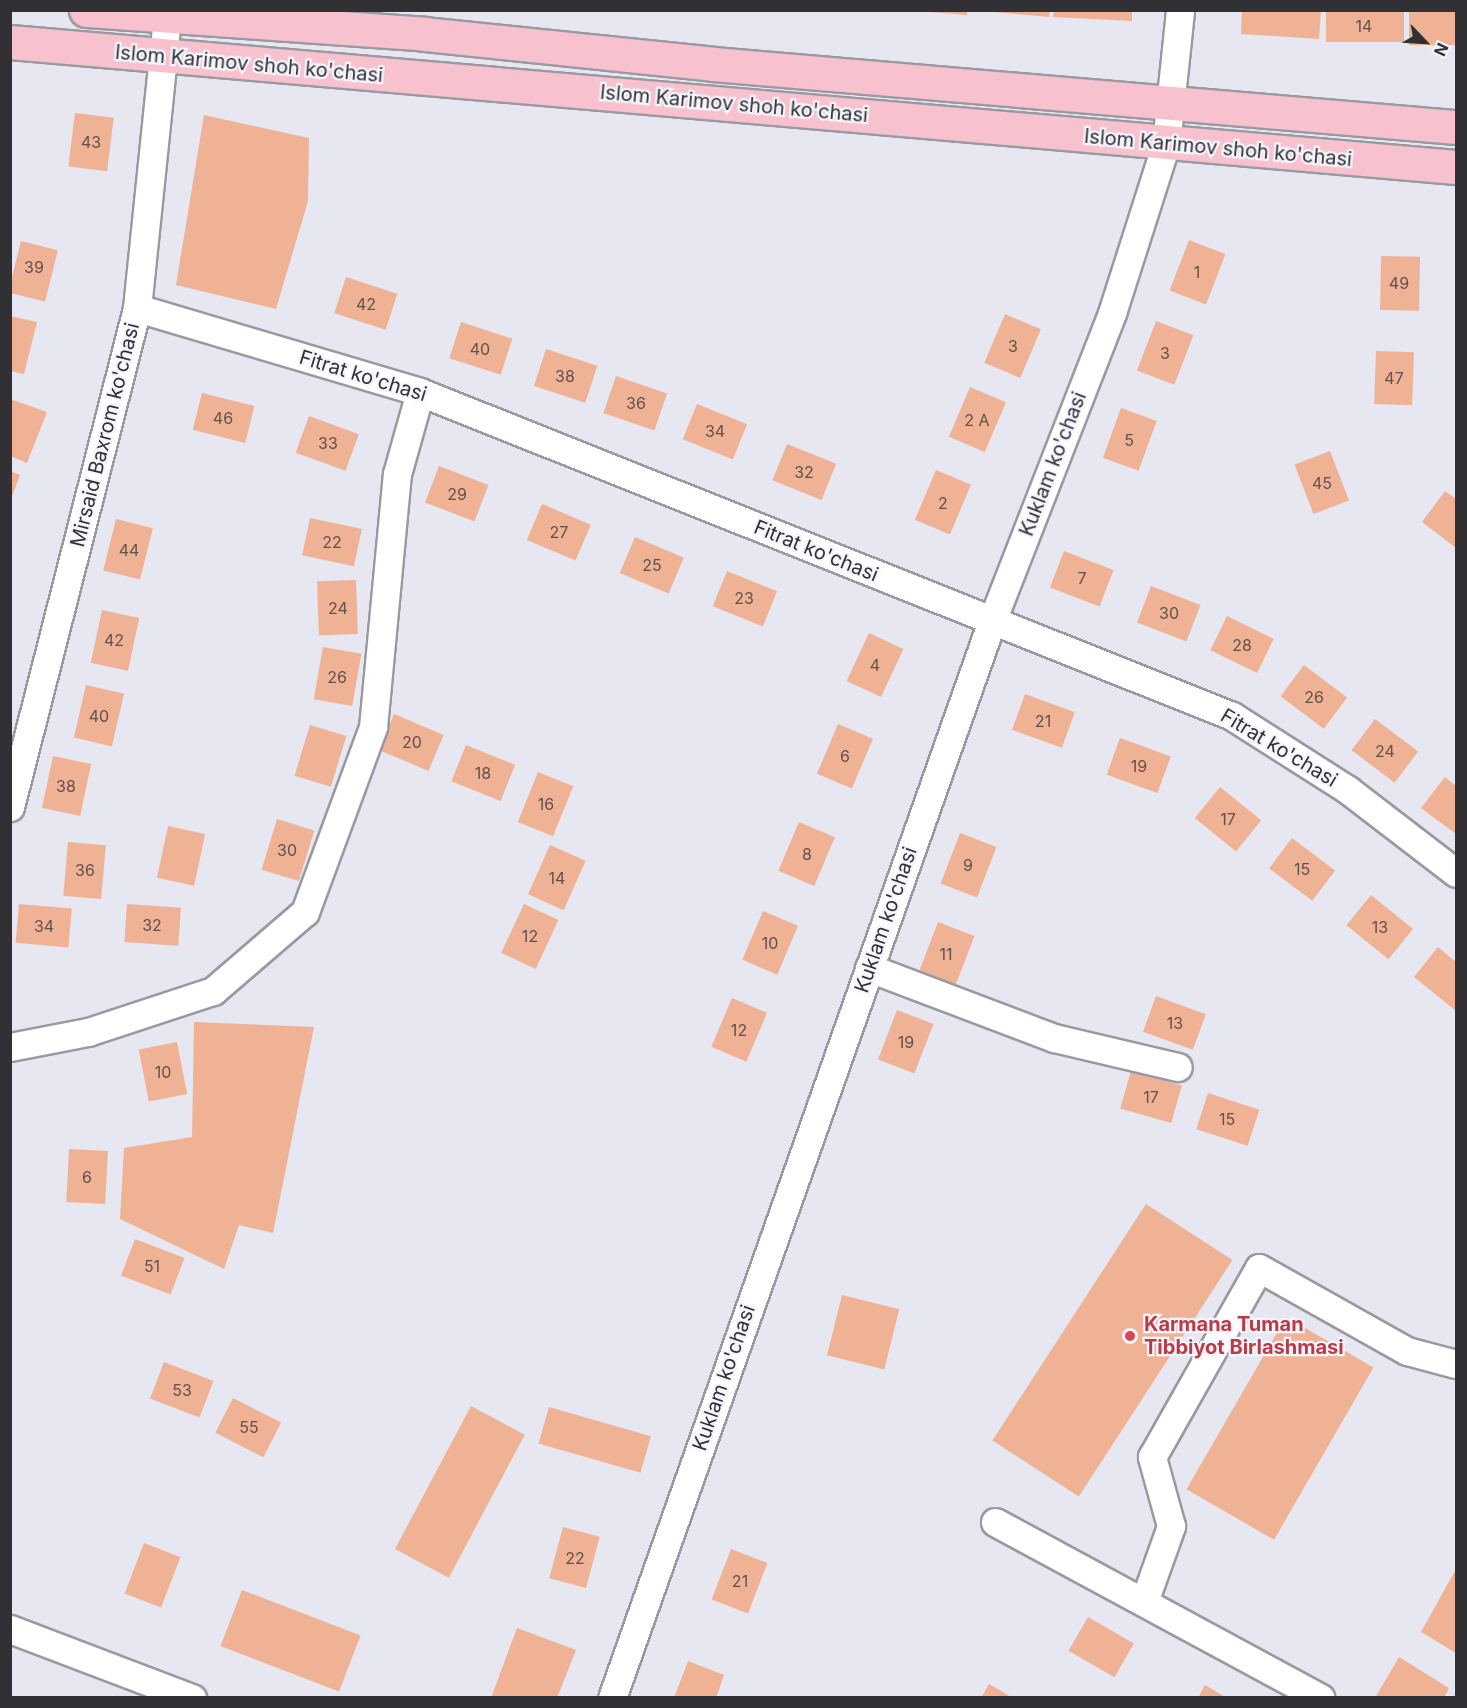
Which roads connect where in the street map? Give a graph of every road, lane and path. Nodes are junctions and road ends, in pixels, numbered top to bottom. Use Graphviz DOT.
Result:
graph roads {
  1 [pos="86,10"];
  2 [pos="1180,10"];
  3 [pos="168,13"];
  4 [pos="10,42"];
  5 [pos="166,58"];
  6 [pos="1170,100"];
  7 [pos="1456,127"];
  8 [pos="1166,144"];
  9 [pos="1456,167"];
  10 [pos="137,308"];
  11 [pos="420,392"];
  12 [pos="992,621"];
  13 [pos="10,807"];
  14 [pos="1456,873"];
  15 [pos="869,968"];
  16 [pos="10,1047"];
  17 [pos="1178,1067"];
  18 [pos="1456,1364"];
  19 [pos="995,1522"];
  20 [pos="1144,1602"];
  21 [pos="10,1629"];
  22 [pos="192,1698"];
  23 [pos="612,1698"];
  24 [pos="1320,1698"];
  1 -- 3 [label="main road, Islom Karimov shoh ko'chasi"];
  2 -- 6 [label="street, Kuklam ko'chasi"];
  3 -- 5 [label="street, Mirsaid Baxrom ko'chasi"];
  3 -- 6 [label="main road, Islom Karimov shoh ko'chasi"];
  4 -- 5 [label="main road, Islom Karimov shoh ko'chasi"];
  5 -- 8 [label="main road, Islom Karimov shoh ko'chasi"];
  5 -- 10 [label="street, Mirsaid Baxrom ko'chasi"];
  6 -- 7 [label="main road, Islom Karimov shoh ko'chasi"];
  6 -- 8 [label="street, Kuklam ko'chasi"];
  8 -- 9 [label="main road, Islom Karimov shoh ko'chasi"];
  8 -- 12 [label="street, Kuklam ko'chasi"];
  10 -- 11 [label="street, Fitrat ko'chasi"];
  10 -- 13 [label="street, Mirsaid Baxrom ko'chasi"];
  11 -- 12 [label="street, Fitrat ko'chasi"];
  11 -- 16 [label="street"];
  12 -- 14 [label="street, Fitrat ko'chasi"];
  12 -- 15 [label="street, Kuklam ko'chasi"];
  15 -- 17 [label="street"];
  15 -- 23 [label="street, Kuklam ko'chasi"];
  18 -- 20 [label="street"];
  19 -- 20 [label="street"];
  20 -- 24 [label="street"];
  21 -- 22 [label="street"];
}
